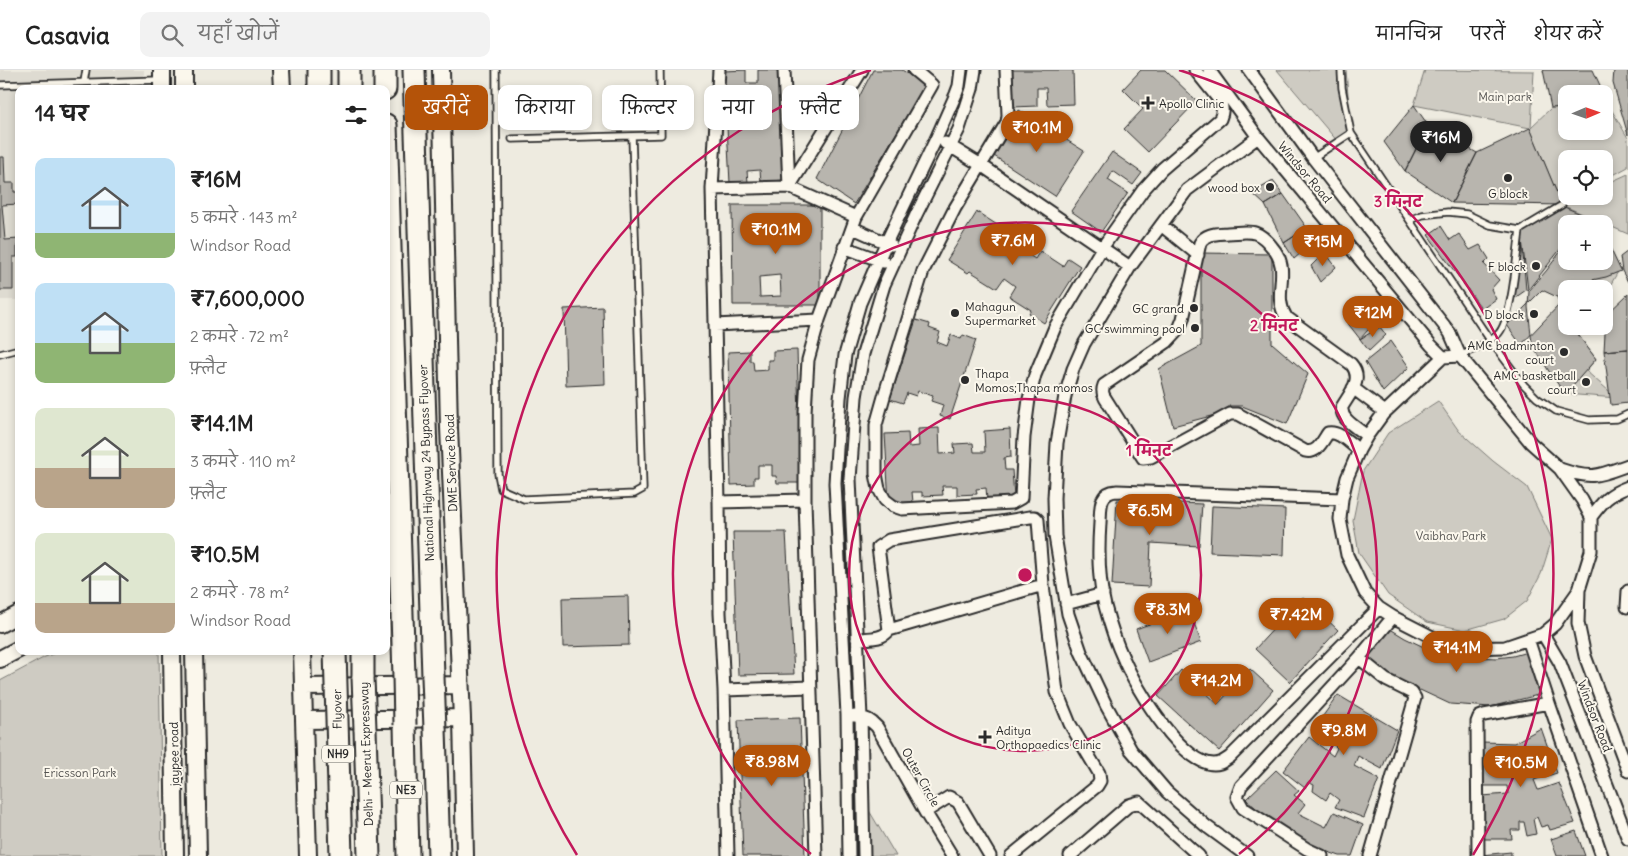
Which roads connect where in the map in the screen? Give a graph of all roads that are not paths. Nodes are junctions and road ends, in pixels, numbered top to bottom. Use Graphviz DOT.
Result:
graph roads {
  1 [pos="86,70"];
  2 [pos="184,70"];
  3 [pos="281,70"];
  4 [pos="319,70"];
  5 [pos="349,70"];
  6 [pos="384,70"];
  7 [pos="414,70"];
  8 [pos="441,70"];
  9 [pos="496,70"];
  10 [pos="660,70"];
  11 [pos="719,70"];
  12 [pos="784,70"];
  13 [pos="862,70"];
  14 [pos="914,70"];
  15 [pos="961,70"];
  16 [pos="975,70"];
  17 [pos="1006,70"];
  18 [pos="1195,70"];
  19 [pos="1209,70"];
  20 [pos="1248,70"];
  21 [pos="1342,70"];
  22 [pos="162,80"];
  23 [pos="84,82"];
  24 [pos="0,85"];
  25 [pos="184,85"];
  26 [pos="282,85"];
  27 [pos="319,85"];
  28 [pos="349,85"];
  29 [pos="385,85"];
  30 [pos="1351,133"];
  31 [pos="632,136"];
  32 [pos="1258,137"];
  33 [pos="512,139"];
  34 [pos="936,139"];
  35 [pos="951,146"];
  36 [pos="1313,158"];
  37 [pos="981,165"];
  38 [pos="789,187"];
  39 [pos="712,189"];
  40 [pos="1562,205"];
  41 [pos="1410,220"];
  42 [pos="854,223"];
  43 [pos="1161,225"];
  44 [pos="1520,230"];
  45 [pos="886,243"];
  46 [pos="390,247"];
  47 [pos="844,247"];
  48 [pos="1102,248"];
  49 [pos="900,249"];
  50 [pos="1198,255"];
  51 [pos="878,260"];
  52 [pos="893,265"];
  53 [pos="1130,267"];
  54 [pos="819,320"];
  55 [pos="715,325"];
  56 [pos="1490,340"];
  57 [pos="15,349"];
  58 [pos="0,354"];
  59 [pos="1460,356"];
  60 [pos="1443,357"];
  61 [pos="1353,388"];
  62 [pos="1385,412"];
  63 [pos="1628,414"];
  64 [pos="1367,436"];
  65 [pos="1359,450"];
  66 [pos="1628,464"];
  67 [pos="1560,469"];
  68 [pos="1628,487"];
  69 [pos="1342,499"];
  70 [pos="805,500"];
  71 [pos="719,502"];
  72 [pos="1591,517"];
  73 [pos="1043,584"];
  74 [pos="1579,590"];
  75 [pos="1628,591"];
  76 [pos="1103,594"];
  77 [pos="1066,604"];
  78 [pos="1379,608"];
  79 [pos="1628,608"];
  80 [pos="15,616"];
  81 [pos="1393,617"];
  82 [pos="0,624"];
  83 [pos="889,630"];
  84 [pos="1542,634"];
  85 [pos="1528,639"];
  86 [pos="857,640"];
  87 [pos="15,651"];
  88 [pos="172,655"];
  89 [pos="194,655"];
  90 [pos="302,655"];
  91 [pos="336,655"];
  92 [pos="363,655"];
  93 [pos="1359,658"];
  94 [pos="0,659"];
  95 [pos="460,685"];
  96 [pos="304,687"];
  97 [pos="810,687"];
  98 [pos="724,690"];
  99 [pos="1549,703"];
  100 [pos="846,715"];
  101 [pos="861,716"];
  102 [pos="462,718"];
  103 [pos="305,720"];
  104 [pos="1628,770"];
  105 [pos="925,812"];
  106 [pos="1628,839"];
  107 [pos="175,856"];
  108 [pos="198,856"];
  109 [pos="308,856"];
  110 [pos="341,856"];
  111 [pos="369,856"];
  112 [pos="408,856"];
  113 [pos="439,856"];
  114 [pos="465,856"];
  115 [pos="728,856"];
  116 [pos="816,856"];
  117 [pos="849,856"];
  118 [pos="864,856"];
  119 [pos="952,856"];
  120 [pos="990,856"];
  121 [pos="1011,856"];
  122 [pos="1070,856"];
  123 [pos="1199,856"];
  124 [pos="1247,856"];
  125 [pos="1322,856"];
  126 [pos="1370,856"];
  127 [pos="1478,856"];
  128 [pos="1602,856"];
  1 -- 23 [label="lane"];
  2 -- 25 [label="street"];
  3 -- 26 [label="street"];
  4 -- 27 [label="highway"];
  5 -- 28 [label="highway"];
  6 -- 29 [label="highway"];
  7 -- 113 [label="highway, National Highway 24 Bypass Flyover, bridge"];
  8 -- 95 [label="street, DME Service Road"];
  9 -- 31 [label="lane"];
  10 -- 31 [label="lane"];
  11 -- 39 [label="street"];
  12 -- 38 [label="street"];
  13 -- 38 [label="street"];
  14 -- 42 [label="street"];
  15 -- 34 [label="street"];
  16 -- 35 [label="street"];
  17 -- 37 [label="street"];
  18 -- 48 [label="street"];
  19 -- 32 [label="street, Windsor Road"];
  20 -- 36 [label="street, Windsor Road"];
  21 -- 30 [label="lane"];
  22 -- 23 [label="lane"];
  23 -- 24 [label="lane"];
  30 -- 36 [label="lane"];
  30 -- 41 [label="lane"];
  31 -- 33 [label="lane"];
  32 -- 43 [label="street"];
  32 -- 60 [label="street, Windsor Road"];
  34 -- 35 [label="street"];
  34 -- 45 [label="street"];
  35 -- 37 [label="street"];
  35 -- 49 [label="street"];
  36 -- 59 [label="street, Windsor Road"];
  37 -- 48 [label="street"];
  37 -- 48 [label="street"];
  38 -- 39 [label="street"];
  38 -- 42 [label="street"];
  39 -- 55 [label="street"];
  40 -- 44 [label="lane"];
  41 -- 44 [label="lane"];
  41 -- 56 [label="lane"];
  42 -- 45 [label="street"];
  42 -- 47 [label="street"];
  43 -- 50 [label="street"];
  43 -- 53 [label="street"];
  44 -- 56 [label="lane"];
  45 -- 49 [label="street"];
  45 -- 51 [label="street"];
  46 -- 112 [label="highway, NE3, bridge"];
  47 -- 51 [label="street"];
  47 -- 54 [label="street"];
  48 -- 53 [label="street"];
  49 -- 52 [label="street"];
  50 -- 61 [label="street"];
  50 -- 65 [label="street"];
  51 -- 52 [label="street"];
  51 -- 100 [label="street"];
  52 -- 86 [label="street"];
  53 -- 77 [label="street"];
  54 -- 55 [label="street"];
  54 -- 70 [label="street"];
  55 -- 71 [label="street"];
  56 -- 59 [label="lane"];
  56 -- 63 [label="lane"];
  57 -- 58 [label="lane"];
  59 -- 60 [label="street"];
  59 -- 67 [label="street, Windsor Road"];
  60 -- 62 [label="street"];
  61 -- 62 [label="street"];
  61 -- 64 [label="street"];
  62 -- 64 [label="street"];
  64 -- 65 [label="street"];
  65 -- 69 [label="street"];
  66 -- 67 [label="street"];
  67 -- 72 [label="street"];
  68 -- 72 [label="street"];
  69 -- 76 [label="street"];
  69 -- 78 [label="street"];
  70 -- 71 [label="street"];
  70 -- 97 [label="street"];
  71 -- 98 [label="street"];
  72 -- 74 [label="street"];
  73 -- 83 [label="street"];
  73 -- 83 [label="street"];
  73 -- 121 [label="street"];
  74 -- 84 [label="street"];
  74 -- 104 [label="street, Windsor Road"];
  75 -- 79 [label="street"];
  76 -- 77 [label="street"];
  76 -- 78 [label="street"];
  77 -- 124 [label="street"];
  78 -- 81 [label="street"];
  80 -- 82 [label="street"];
  81 -- 85 [label="street"];
  81 -- 93 [label="street"];
  83 -- 86 [label="street"];
  84 -- 85 [label="street"];
  84 -- 106 [label="street, Windsor Road"];
  85 -- 99 [label="street"];
  86 -- 101 [label="street"];
  87 -- 94 [label="street"];
  88 -- 107 [label="street, jaypee road"];
  89 -- 108 [label="street"];
  90 -- 96 [label="street"];
  91 -- 110 [label="highway, Flyover / NH9, bridge"];
  92 -- 111 [label="highway, Delhi - Meerut Expressway, bridge"];
  93 -- 125 [label="street"];
  93 -- 126 [label="street"];
  95 -- 96 [label="street"];
  95 -- 102 [label="street, DME Service Road"];
  96 -- 103 [label="street"];
  97 -- 98 [label="street"];
  97 -- 116 [label="street"];
  98 -- 115 [label="street"];
  99 -- 127 [label="street"];
  99 -- 128 [label="street"];
  100 -- 101 [label="street"];
  100 -- 117 [label="street"];
  101 -- 105 [label="street, Outer Circle"];
  101 -- 118 [label="street"];
  102 -- 103 [label="street"];
  102 -- 114 [label="street, DME Service Road"];
  103 -- 109 [label="street"];
  105 -- 119 [label="street, Outer Circle"];
  105 -- 120 [label="street"];
  122 -- 123 [label="street"];
}
